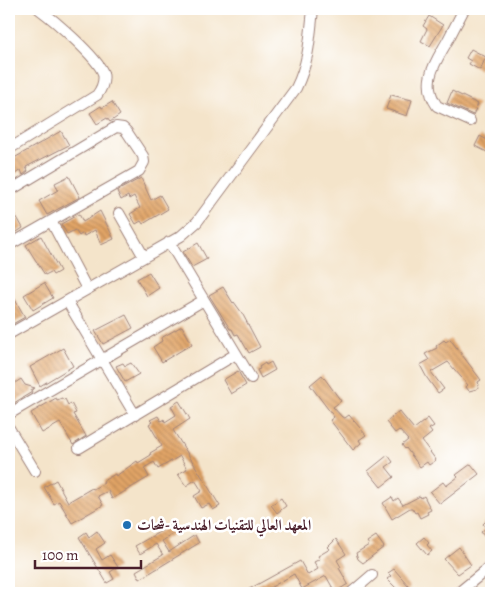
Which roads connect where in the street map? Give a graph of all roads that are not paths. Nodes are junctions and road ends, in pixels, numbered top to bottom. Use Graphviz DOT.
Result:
graph roads {
  1 [pos="39,9"];
  2 [pos="312,9"];
  3 [pos="464,9"];
  4 [pos="470,122"];
  5 [pos="9,149"];
  6 [pos="9,191"];
  7 [pos="119,213"];
  8 [pos="51,221"];
  9 [pos="169,242"];
  10 [pos="9,245"];
  11 [pos="144,257"];
  12 [pos="87,289"];
  13 [pos="204,300"];
  14 [pos="67,301"];
  15 [pos="9,334"];
  16 [pos="236,354"];
  17 [pos="101,359"];
  18 [pos="251,378"];
  19 [pos="9,414"];
  20 [pos="135,415"];
  21 [pos="9,428"];
  22 [pos="79,448"];
  23 [pos="35,471"];
  24 [pos="491,566"];
  25 [pos="372,575"];
  26 [pos="351,593"];
  27 [pos="458,593"];
  1 -- 5 [label="street"];
  2 -- 9 [label="street"];
  3 -- 4 [label="street"];
  6 -- 8 [label="street"];
  7 -- 11 [label="street"];
  8 -- 10 [label="street"];
  8 -- 12 [label="street"];
  9 -- 11 [label="street"];
  9 -- 13 [label="street"];
  11 -- 12 [label="street"];
  12 -- 14 [label="street"];
  13 -- 16 [label="street"];
  13 -- 17 [label="street"];
  14 -- 15 [label="street"];
  14 -- 17 [label="street"];
  16 -- 18 [label="street"];
  16 -- 20 [label="street"];
  17 -- 19 [label="street"];
  17 -- 20 [label="street"];
  20 -- 22 [label="street"];
  21 -- 23 [label="street"];
  24 -- 27 [label="street"];
  25 -- 26 [label="street"];
}
